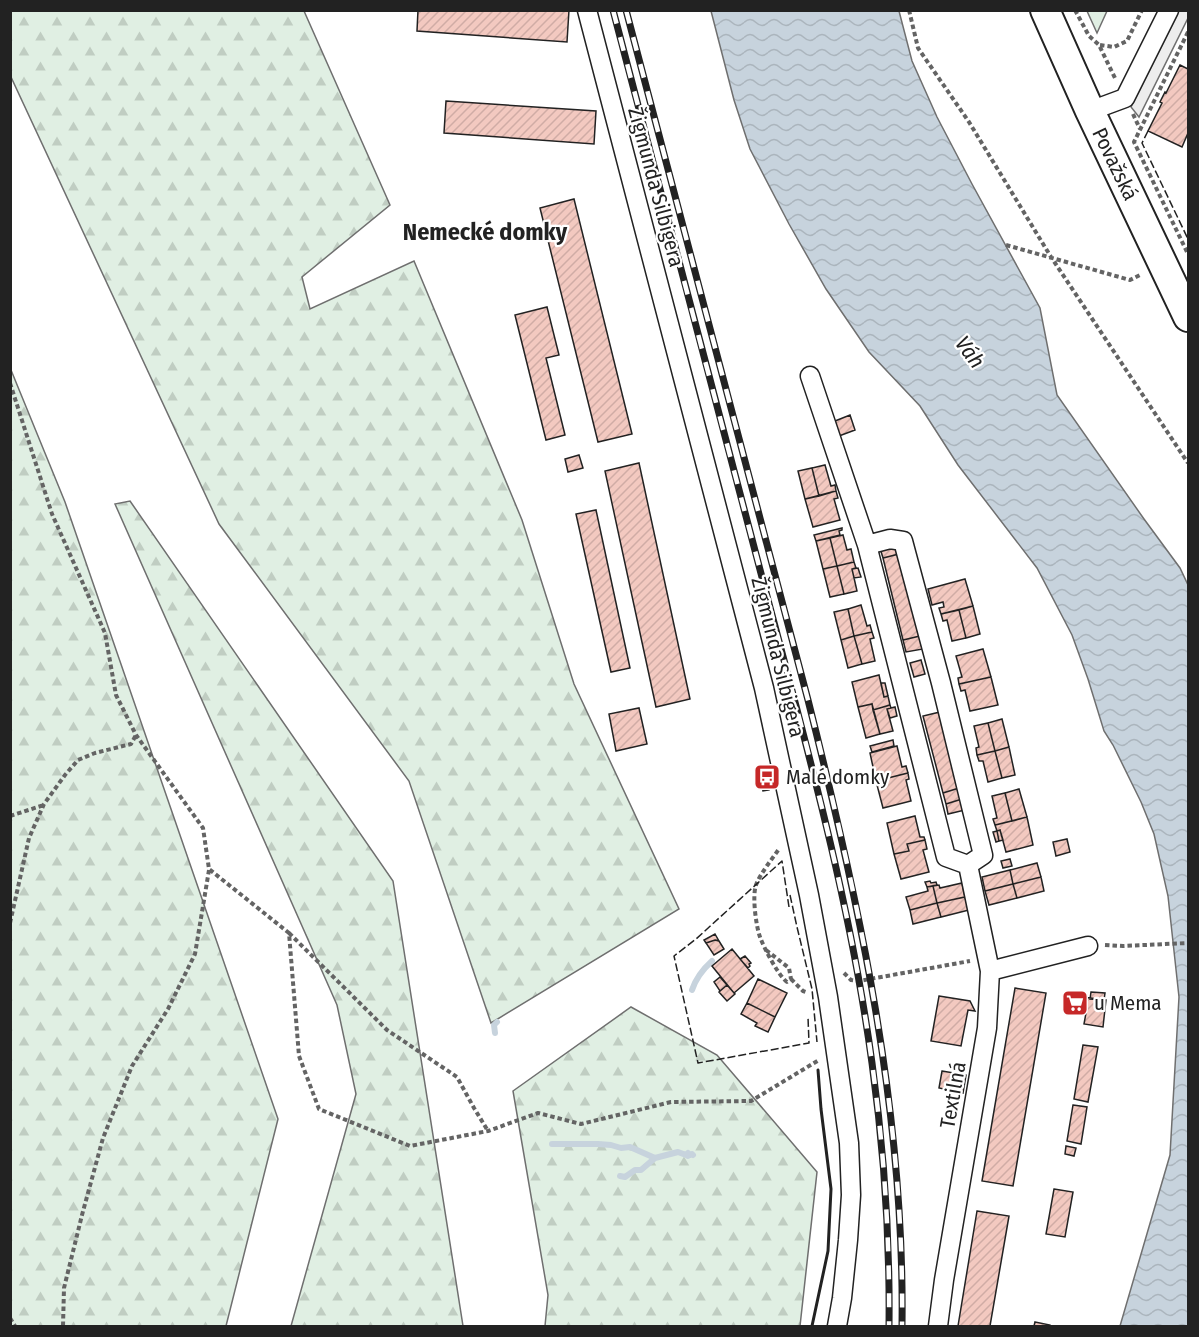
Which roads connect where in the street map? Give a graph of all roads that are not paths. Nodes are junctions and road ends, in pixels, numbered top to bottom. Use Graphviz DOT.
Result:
graph roads {
  1 [pos="587,10"];
  2 [pos="1045,10"];
  3 [pos="1169,10"];
  4 [pos="1090,111"];
  5 [pos="1179,256"];
  6 [pos="1188,317"];
  7 [pos="810,376"];
  8 [pos="867,545"];
  9 [pos="968,865"];
  10 [pos="1088,946"];
  11 [pos="989,965"];
  12 [pos="837,1326"];
  13 [pos="939,1326"];
  1 -- 12 [label="street, Žigmunda Silbigera"];
  2 -- 4 [label="main road, Považská"];
  3 -- 4 [label="street"];
  4 -- 5 [label="main road, Považská"];
  5 -- 6 [label="main road, Považská"];
  7 -- 8 [label="street"];
  8 -- 9 [label="street"];
  8 -- 9 [label="street"];
  9 -- 11 [label="street"];
  10 -- 11 [label="street"];
  11 -- 13 [label="street, Textilná"];
}
